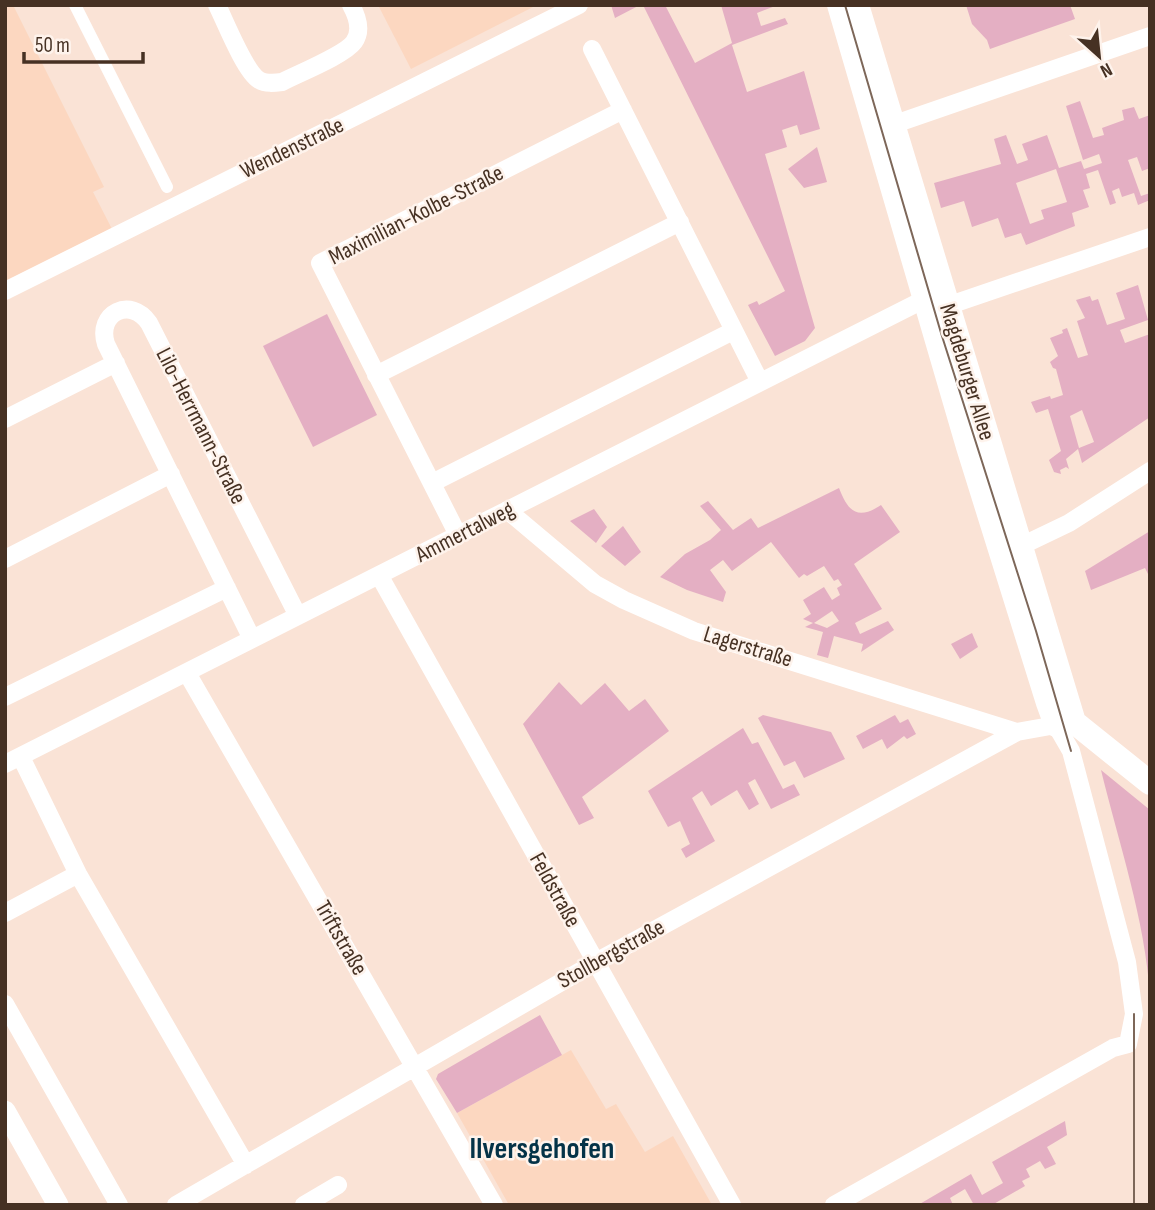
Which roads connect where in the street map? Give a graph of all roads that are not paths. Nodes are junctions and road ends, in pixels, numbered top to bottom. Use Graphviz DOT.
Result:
graph roads {
  1 [pos="75,5"];
  2 [pos="216,5"];
  3 [pos="351,5"];
  4 [pos="579,5"];
  5 [pos="839,5"];
  6 [pos="857,5"];
  7 [pos="1150,36"];
  8 [pos="592,48"];
  9 [pos="623,110"];
  10 [pos="892,125"];
  11 [pos="167,187"];
  12 [pos="680,222"];
  13 [pos="1150,237"];
  14 [pos="5,291"];
  15 [pos="936,302"];
  16 [pos="733,331"];
  17 [pos="116,363"];
  18 [pos="376,375"];
  19 [pos="760,382"];
  20 [pos="5,419"];
  21 [pos="1150,471"];
  22 [pos="171,474"];
  23 [pos="432,484"];
  24 [pos="507,510"];
  25 [pos="458,535"];
  26 [pos="1021,546"];
  27 [pos="5,559"];
  28 [pos="379,575"];
  29 [pos="227,588"];
  30 [pos="298,616"];
  31 [pos="252,639"];
  32 [pos="187,673"];
  33 [pos="5,697"];
  34 [pos="1065,724"];
  35 [pos="1017,732"];
  36 [pos="13,760"];
  37 [pos="1150,783"];
  38 [pos="78,874"];
  39 [pos="5,913"];
  40 [pos="596,962"];
  41 [pos="5,1004"];
  42 [pos="415,1066"];
  43 [pos="5,1111"];
  44 [pos="246,1165"];
  45 [pos="338,1185"];
  46 [pos="58,1205"];
  47 [pos="119,1205"];
  48 [pos="176,1205"];
  49 [pos="304,1205"];
  50 [pos="494,1205"];
  51 [pos="732,1205"];
  52 [pos="834,1205"];
  1 -- 11 [label="street"];
  2 -- 3 [label="street"];
  4 -- 14 [label="street, Wendenstraße"];
  5 -- 15 [label="main road, Magdeburger Allee"];
  6 -- 10 [label="main road, Magdeburger Allee"];
  7 -- 10 [label="street"];
  8 -- 9 [label="street"];
  9 -- 12 [label="street"];
  9 -- 18 [label="street, Maximilian-Kolbe-Straße"];
  10 -- 15 [label="main road, Magdeburger Allee"];
  12 -- 16 [label="street"];
  12 -- 18 [label="street"];
  13 -- 15 [label="street, Ammertalweg"];
  15 -- 19 [label="street, Ammertalweg"];
  15 -- 26 [label="main road, Magdeburger Allee"];
  15 -- 34 [label="main road, Magdeburger Allee"];
  16 -- 19 [label="street"];
  16 -- 23 [label="street"];
  17 -- 20 [label="street"];
  17 -- 22 [label="street, Lilo-Herrmann-Straße"];
  17 -- 30 [label="street, Lilo-Herrmann-Straße"];
  18 -- 23 [label="street, Maximilian-Kolbe-Straße"];
  19 -- 24 [label="street, Ammertalweg"];
  21 -- 26 [label="street"];
  22 -- 27 [label="street"];
  22 -- 29 [label="street, Lilo-Herrmann-Straße"];
  23 -- 25 [label="street, Maximilian-Kolbe-Straße"];
  24 -- 25 [label="street, Ammertalweg"];
  24 -- 35 [label="street, Lagerstraße"];
  25 -- 28 [label="street, Ammertalweg"];
  26 -- 34 [label="main road, Magdeburger Allee"];
  28 -- 30 [label="street, Ammertalweg"];
  28 -- 40 [label="street, Feldstraße"];
  29 -- 31 [label="street, Lilo-Herrmann-Straße"];
  29 -- 33 [label="street"];
  30 -- 31 [label="street, Ammertalweg"];
  31 -- 32 [label="street, Ammertalweg"];
  32 -- 36 [label="street, Ammertalweg"];
  32 -- 42 [label="street, Triftstraße"];
  34 -- 35 [label="street, Stollbergstraße"];
  34 -- 37 [label="main road"];
  34 -- 52 [label="street, Magdeburger Allee"];
  35 -- 40 [label="street, Stollbergstraße"];
  36 -- 38 [label="street"];
  38 -- 39 [label="street"];
  38 -- 44 [label="street"];
  40 -- 42 [label="street, Stollbergstraße"];
  40 -- 51 [label="street, Feldstraße"];
  41 -- 47 [label="street"];
  42 -- 44 [label="street, Stollbergstraße"];
  42 -- 50 [label="street, Triftstraße"];
  43 -- 46 [label="street"];
  44 -- 48 [label="street, Stollbergstraße"];
  45 -- 49 [label="street"];
}
